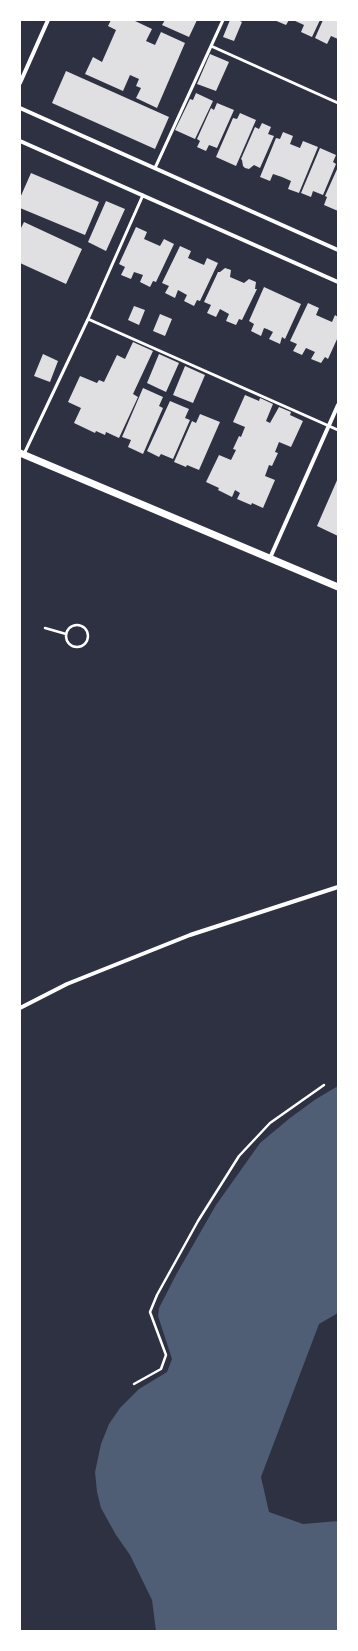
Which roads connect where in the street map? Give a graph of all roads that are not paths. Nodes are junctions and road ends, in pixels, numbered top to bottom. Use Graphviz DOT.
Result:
graph roads {
  1 [pos="48,20"];
  2 [pos="223,20"];
  3 [pos="211,46"];
  4 [pos="20,83"];
  5 [pos="338,103"];
  6 [pos="20,108"];
  7 [pos="20,141"];
  8 [pos="155,168"];
  9 [pos="143,195"];
  10 [pos="338,250"];
  11 [pos="338,282"];
  12 [pos="88,319"];
  13 [pos="338,405"];
  14 [pos="329,426"];
  15 [pos="338,430"];
  16 [pos="22,454"];
  17 [pos="270,558"];
  18 [pos="338,587"];
  19 [pos="338,887"];
  20 [pos="20,1008"];
  1 -- 4 [label="street"];
  2 -- 3 [label="lane"];
  3 -- 5 [label="lane"];
  3 -- 8 [label="lane"];
  6 -- 8 [label="street"];
  7 -- 9 [label="street"];
  8 -- 10 [label="street"];
  9 -- 11 [label="street"];
  9 -- 12 [label="lane"];
  12 -- 14 [label="lane"];
  12 -- 16 [label="lane"];
  13 -- 14 [label="street"];
  14 -- 15 [label="lane"];
  14 -- 17 [label="street"];
  16 -- 17 [label="street"];
  17 -- 18 [label="street"];
  19 -- 20 [label="street"];
}
